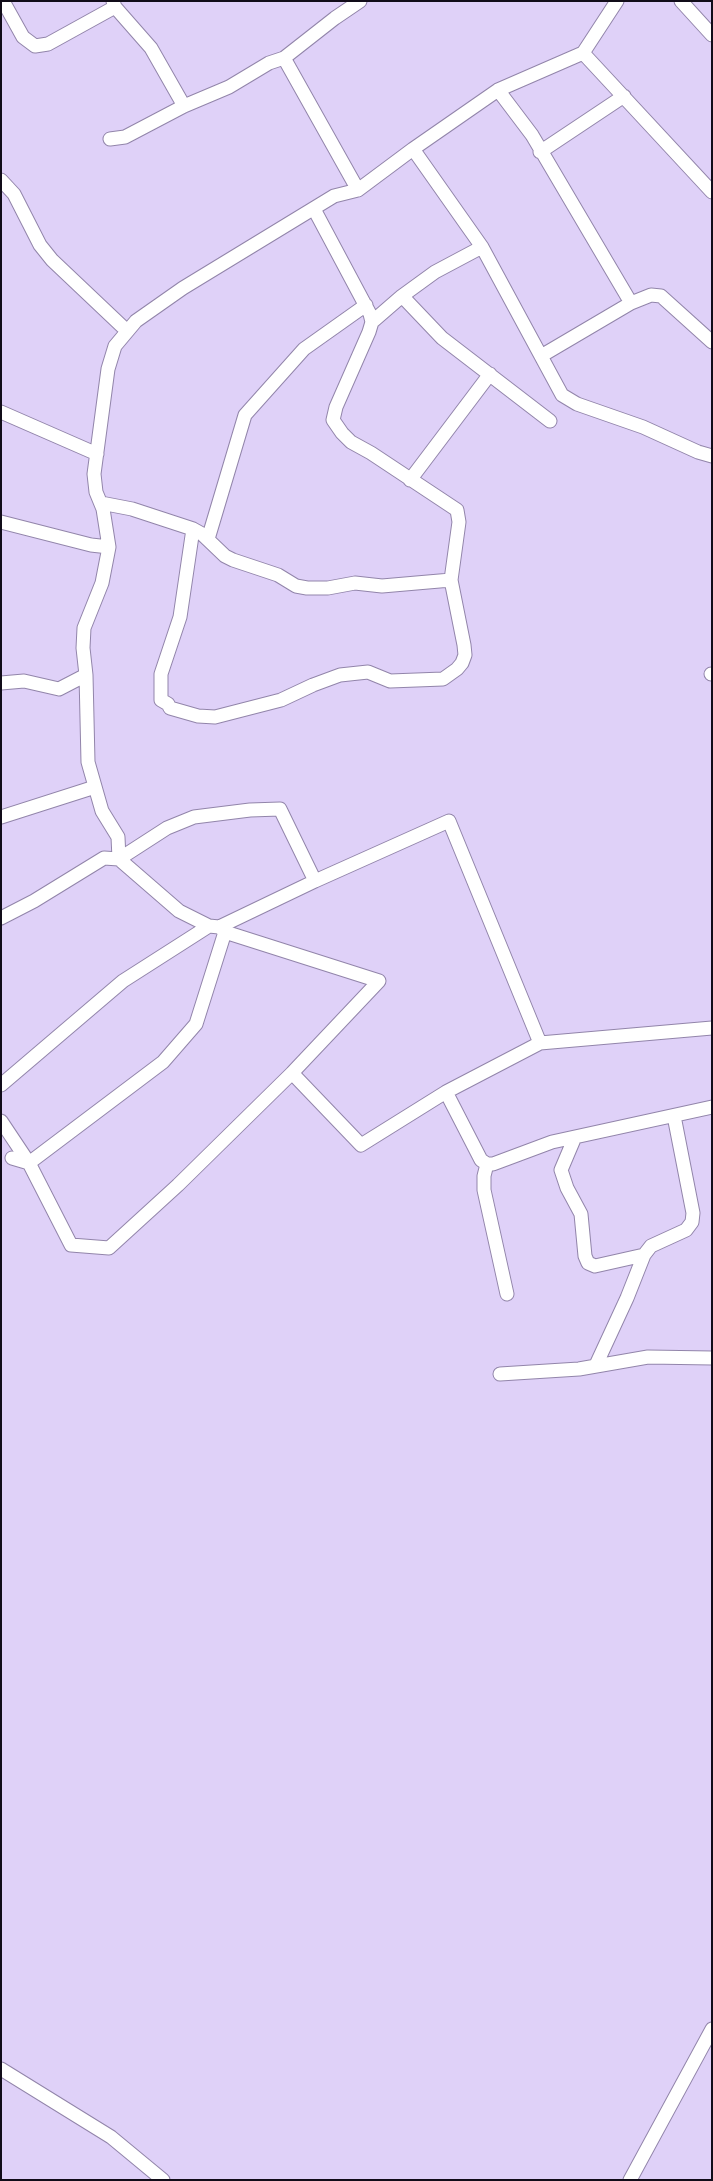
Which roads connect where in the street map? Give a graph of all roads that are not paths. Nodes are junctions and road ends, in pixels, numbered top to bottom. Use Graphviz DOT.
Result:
graph roads {
  1 [pos="3,1"];
  2 [pos="617,1"];
  3 [pos="681,1"];
  4 [pos="351,3"];
  5 [pos="114,4"];
  6 [pos="712,35"];
  7 [pos="583,53"];
  8 [pos="284,58"];
  9 [pos="498,90"];
  10 [pos="624,96"];
  11 [pos="184,106"];
  12 [pos="110,139"];
  13 [pos="413,149"];
  14 [pos="540,152"];
  15 [pos="1,180"];
  16 [pos="358,190"];
  17 [pos="712,192"];
  18 [pos="314,209"];
  19 [pos="482,247"];
  20 [pos="402,296"];
  21 [pos="631,303"];
  22 [pos="366,306"];
  23 [pos="372,322"];
  24 [pos="127,331"];
  25 [pos="712,342"];
  26 [pos="541,356"];
  27 [pos="490,374"];
  28 [pos="1,412"];
  29 [pos="550,421"];
  30 [pos="97,454"];
  31 [pos="712,456"];
  32 [pos="410,480"];
  33 [pos="101,503"];
  34 [pos="1,522"];
  35 [pos="193,529"];
  36 [pos="208,539"];
  37 [pos="109,548"];
  38 [pos="451,580"];
  39 [pos="86,675"];
  40 [pos="1,683"];
  41 [pos="95,787"];
  42 [pos="1,817"];
  43 [pos="119,859"];
  44 [pos="315,881"];
  45 [pos="1,918"];
  46 [pos="218,928"];
  47 [pos="712,1028"];
  48 [pos="540,1043"];
  49 [pos="292,1073"];
  50 [pos="1,1085"];
  51 [pos="446,1092"];
  52 [pos="712,1107"];
  53 [pos="674,1116"];
  54 [pos="1,1122"];
  55 [pos="575,1137"];
  56 [pos="12,1158"];
  57 [pos="28,1163"];
  58 [pos="486,1164"];
  59 [pos="644,1254"];
  60 [pos="507,1294"];
  61 [pos="712,1358"];
  62 [pos="596,1365"];
  63 [pos="500,1374"];
  64 [pos="712,2029"];
  65 [pos="1,2069"];
  66 [pos="163,2180"];
  67 [pos="630,2180"];
  1 -- 5 [label="street"];
  2 -- 7 [label="street"];
  3 -- 6 [label="street"];
  4 -- 8 [label="street"];
  5 -- 11 [label="street"];
  7 -- 9 [label="street"];
  7 -- 10 [label="street"];
  8 -- 11 [label="street"];
  8 -- 16 [label="street"];
  9 -- 13 [label="street"];
  9 -- 14 [label="street"];
  10 -- 14 [label="street"];
  10 -- 17 [label="street"];
  11 -- 12 [label="street"];
  13 -- 16 [label="street"];
  13 -- 19 [label="street"];
  14 -- 21 [label="street"];
  15 -- 24 [label="street"];
  16 -- 18 [label="street"];
  18 -- 22 [label="street"];
  18 -- 24 [label="street"];
  19 -- 20 [label="street"];
  19 -- 26 [label="street"];
  20 -- 23 [label="street"];
  20 -- 27 [label="street"];
  21 -- 25 [label="street"];
  21 -- 26 [label="street"];
  22 -- 23 [label="street"];
  22 -- 36 [label="street"];
  23 -- 32 [label="street"];
  24 -- 30 [label="street"];
  26 -- 31 [label="street"];
  27 -- 29 [label="street"];
  27 -- 32 [label="street"];
  28 -- 30 [label="street"];
  30 -- 33 [label="street"];
  32 -- 38 [label="street"];
  33 -- 35 [label="street"];
  33 -- 37 [label="street"];
  34 -- 37 [label="street"];
  35 -- 36 [label="street"];
  35 -- 38 [label="street"];
  36 -- 38 [label="street"];
  37 -- 39 [label="street"];
  39 -- 40 [label="street"];
  39 -- 41 [label="street"];
  41 -- 42 [label="street"];
  41 -- 43 [label="street"];
  43 -- 44 [label="street"];
  43 -- 45 [label="street"];
  43 -- 46 [label="street"];
  44 -- 46 [label="street"];
  44 -- 48 [label="street"];
  46 -- 49 [label="street"];
  46 -- 50 [label="street"];
  46 -- 57 [label="street"];
  47 -- 48 [label="street"];
  48 -- 51 [label="street"];
  49 -- 51 [label="street"];
  49 -- 57 [label="street"];
  51 -- 58 [label="street"];
  52 -- 53 [label="street"];
  53 -- 55 [label="street"];
  53 -- 59 [label="street"];
  54 -- 57 [label="street"];
  55 -- 58 [label="street"];
  55 -- 59 [label="street"];
  56 -- 57 [label="street"];
  58 -- 60 [label="street"];
  59 -- 62 [label="street"];
  61 -- 62 [label="street"];
  62 -- 63 [label="street"];
  64 -- 67 [label="street"];
  65 -- 66 [label="street"];
}
